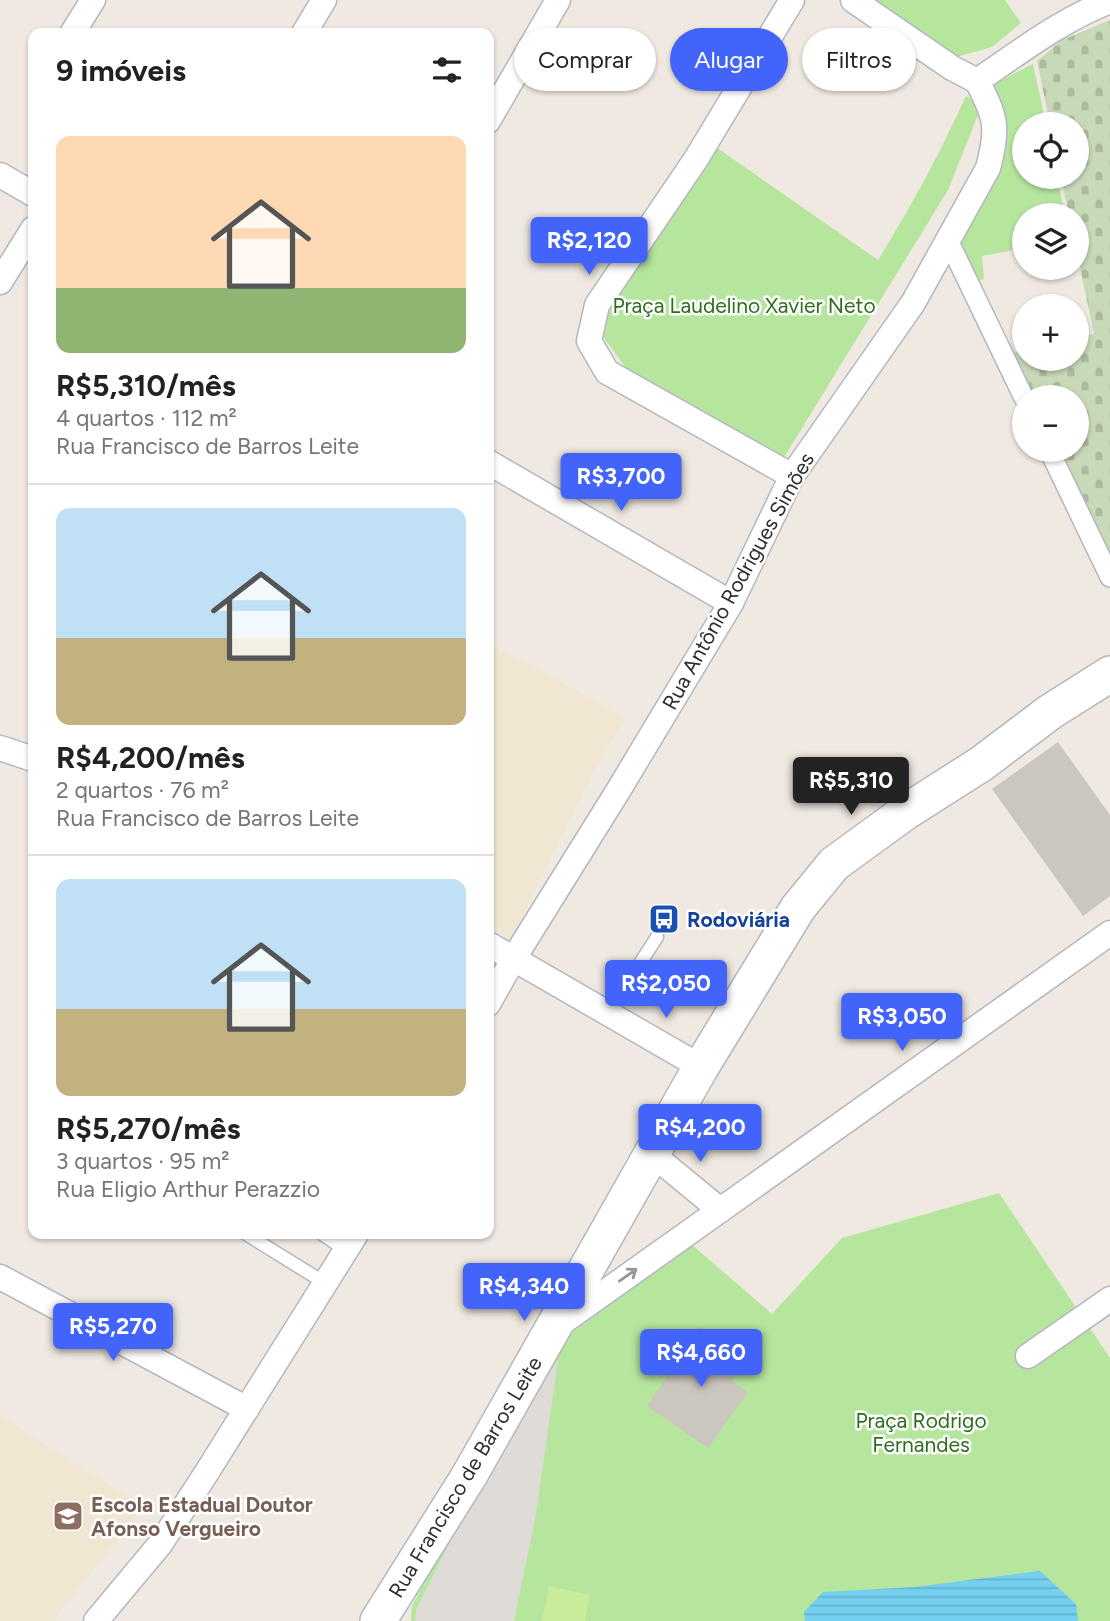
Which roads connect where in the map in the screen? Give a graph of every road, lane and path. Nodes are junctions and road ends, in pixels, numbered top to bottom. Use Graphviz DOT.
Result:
graph roads {
  1 [pos="93,0"];
  2 [pos="324,0"];
  3 [pos="558,0"];
  4 [pos="792,0"];
  5 [pos="856,1"];
  6 [pos="1110,1"];
  7 [pos="76,28"];
  8 [pos="307,28"];
  9 [pos="977,81"];
  10 [pos="494,111"];
  11 [pos="0,175"];
  12 [pos="28,191"];
  13 [pos="28,237"];
  14 [pos="948,240"];
  15 [pos="0,282"];
  16 [pos="1018,385"];
  17 [pos="1055,462"];
  18 [pos="494,465"];
  19 [pos="792,477"];
  20 [pos="1110,578"];
  21 [pos="731,603"];
  22 [pos="1110,674"];
  23 [pos="0,748"];
  24 [pos="28,757"];
  25 [pos="1110,933"];
  26 [pos="657,937"];
  27 [pos="494,947"];
  28 [pos="514,958"];
  29 [pos="494,993"];
  30 [pos="608,1013"];
  31 [pos="701,1067"];
  32 [pos="652,1154"];
  33 [pos="720,1210"];
  34 [pos="267,1239"];
  35 [pos="351,1242"];
  36 [pos="0,1277"];
  37 [pos="325,1283"];
  38 [pos="1110,1299"];
  39 [pos="553,1329"];
  40 [pos="1028,1356"];
  41 [pos="247,1409"];
  42 [pos="386,1616"];
  43 [pos="96,1621"];
  1 -- 7 [label="street"];
  2 -- 8 [label="street"];
  3 -- 10 [label="street"];
  4 -- 19 [label="street"];
  5 -- 9 [label="street"];
  6 -- 9 [label="street"];
  9 -- 14 [label="street, Rua Antônio Rodrigues Simões"];
  11 -- 12 [label="street"];
  13 -- 15 [label="street"];
  14 -- 16 [label="street"];
  14 -- 19 [label="street, Rua Antônio Rodrigues Simões"];
  17 -- 20 [label="street"];
  18 -- 21 [label="street"];
  19 -- 21 [label="street, Rua Antônio Rodrigues Simões"];
  21 -- 28 [label="street, Rua Antônio Rodrigues Simões"];
  22 -- 31 [label="main road, Rua Francisco de Barros Leite"];
  23 -- 24 [label="street"];
  25 -- 33 [label="street"];
  26 -- 30 [label="lane"];
  27 -- 28 [label="street"];
  28 -- 29 [label="street, Rua Antônio Rodrigues Simões"];
  28 -- 30 [label="street"];
  30 -- 31 [label="street"];
  31 -- 32 [label="main road, Rua Francisco de Barros Leite"];
  32 -- 33 [label="street"];
  32 -- 39 [label="main road, Rua Francisco de Barros Leite"];
  39 -- 33 [label="street, one-way"];
  34 -- 37 [label="lane"];
  35 -- 37 [label="street"];
  36 -- 41 [label="street"];
  37 -- 41 [label="street"];
  38 -- 40 [label="street"];
  39 -- 42 [label="main road, Rua Francisco de Barros Leite"];
  41 -- 43 [label="street"];
}
